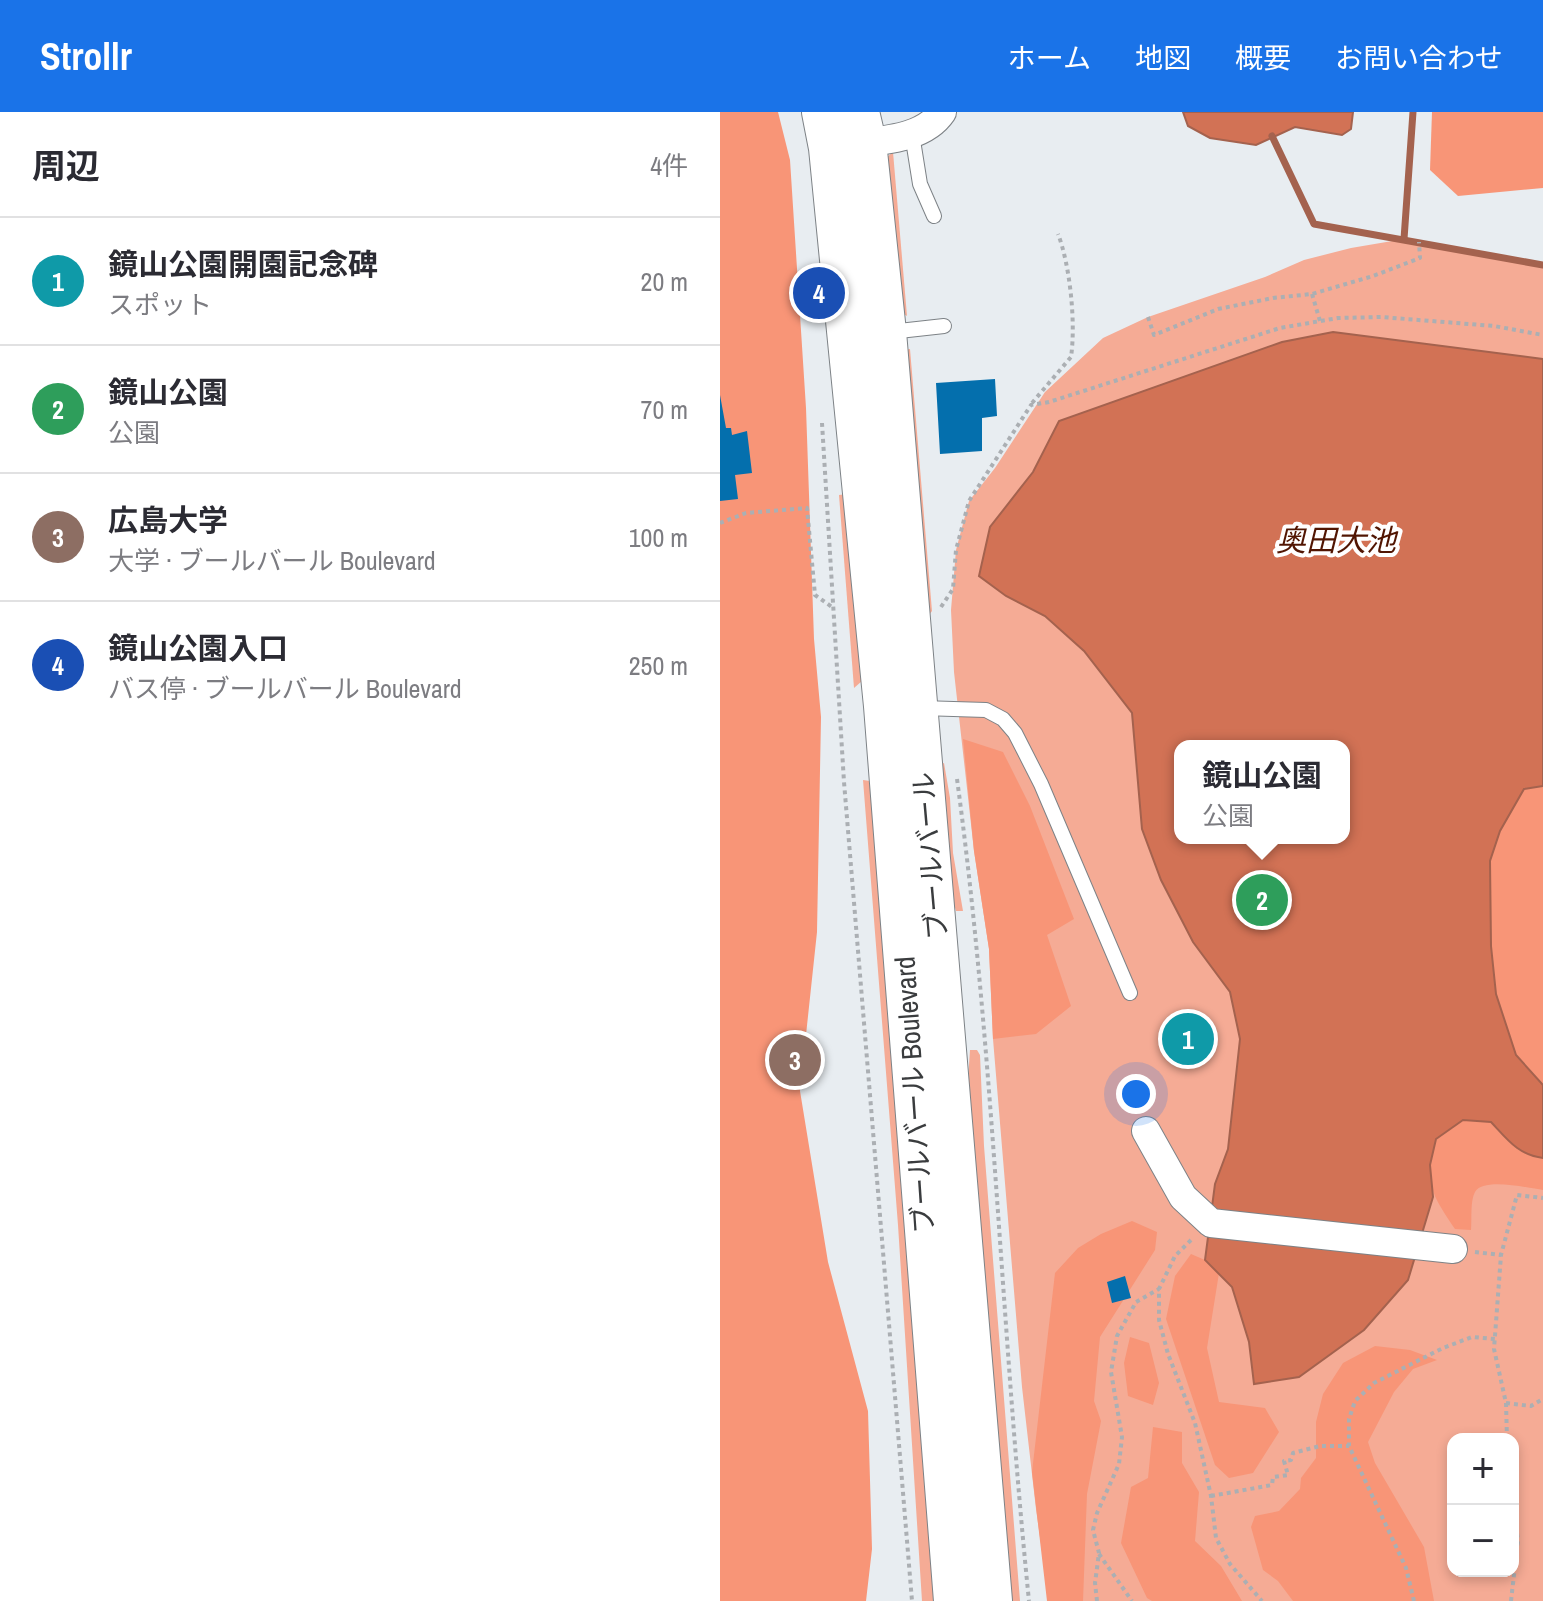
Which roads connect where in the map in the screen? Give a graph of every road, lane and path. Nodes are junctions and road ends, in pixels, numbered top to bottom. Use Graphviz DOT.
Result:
graph roads {
  1 [pos="942,112"];
  2 [pos="844,128"];
  3 [pos="912,134"];
  4 [pos="934,216"];
  5 [pos="1058,234"];
  6 [pos="1419,242"];
  7 [pos="1312,294"];
  8 [pos="1148,317"];
  9 [pos="1320,321"];
  10 [pos="944,326"];
  11 [pos="886,332"];
  12 [pos="1543,335"];
  13 [pos="1031,405"];
  14 [pos="720,523"];
  15 [pos="939,593"];
  16 [pos="901,707"];
  17 [pos="956,769"];
  18 [pos="1130,993"];
  19 [pos="1146,1131"];
  20 [pos="1543,1198"];
  21 [pos="1204,1229"];
  22 [pos="1453,1249"];
  23 [pos="1159,1289"];
  24 [pos="1495,1339"];
  25 [pos="1543,1399"];
  26 [pos="1506,1403"];
  27 [pos="1507,1433"];
  28 [pos="1349,1446"];
  29 [pos="1211,1496"];
  30 [pos="1513,1505"];
  31 [pos="1099,1553"];
  32 [pos="912,1601"];
  33 [pos="954,1601"];
  34 [pos="992,1601"];
  35 [pos="1029,1601"];
  36 [pos="1097,1601"];
  37 [pos="1132,1601"];
  38 [pos="1262,1601"];
  39 [pos="1414,1601"];
  40 [pos="1511,1601"];
  1 -- 3 [label="street"];
  2 -- 3 [label="street"];
  2 -- 11 [label="street, ブールバール"];
  2 -- 16 [label="street, ブールバール Boulevard"];
  3 -- 4 [label="lane"];
  5 -- 13 [label="path"];
  6 -- 7 [label="path"];
  7 -- 8 [label="path"];
  7 -- 9 [label="path"];
  9 -- 12 [label="path"];
  9 -- 13 [label="path"];
  10 -- 11 [label="lane"];
  11 -- 16 [label="street, ブールバール"];
  13 -- 15 [label="path"];
  14 -- 32 [label="path"];
  16 -- 18 [label="lane"];
  16 -- 33 [label="street, ブールバール Boulevard"];
  16 -- 34 [label="street, ブールバール"];
  17 -- 35 [label="path"];
  19 -- 21 [label="street"];
  20 -- 24 [label="path"];
  21 -- 22 [label="street"];
  21 -- 23 [label="path"];
  23 -- 29 [label="path"];
  23 -- 31 [label="path"];
  24 -- 26 [label="path"];
  24 -- 28 [label="path"];
  25 -- 26 [label="path"];
  26 -- 27 [label="path"];
  28 -- 29 [label="path"];
  28 -- 39 [label="path"];
  29 -- 38 [label="path"];
  30 -- 40 [label="path"];
  31 -- 36 [label="path"];
  31 -- 37 [label="path"];
}
